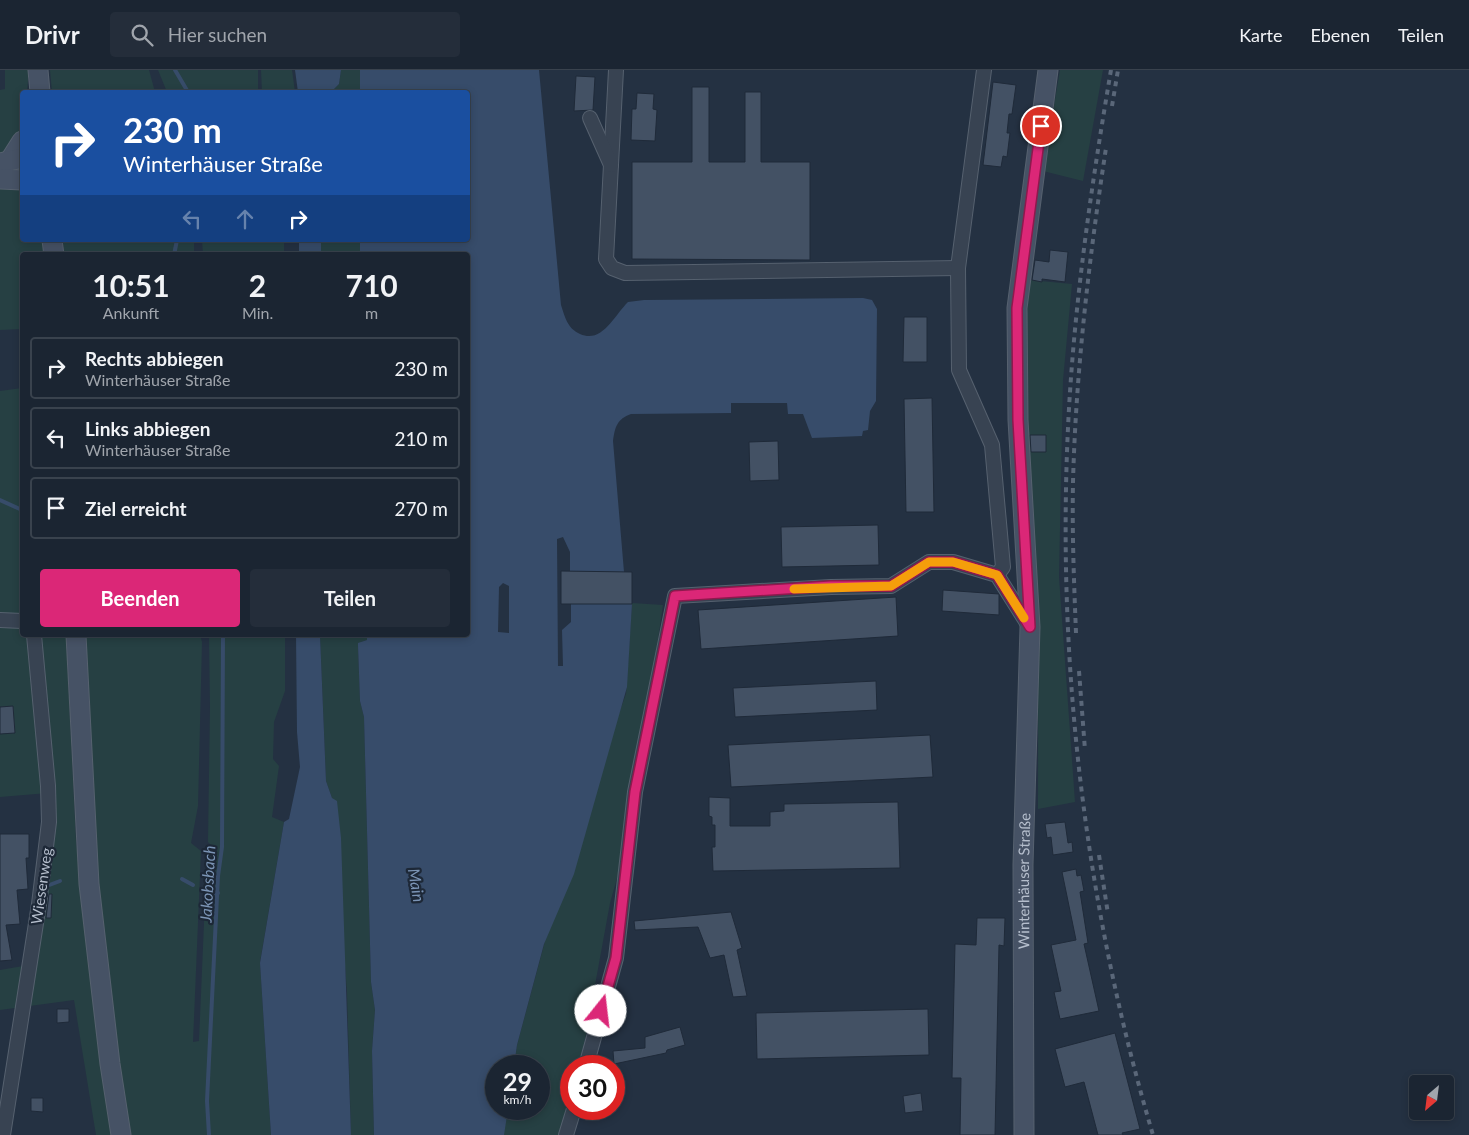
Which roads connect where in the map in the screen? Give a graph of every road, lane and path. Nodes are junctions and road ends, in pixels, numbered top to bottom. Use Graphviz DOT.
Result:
graph roads {
  1 [pos="38,70"];
  2 [pos="616,70"];
  3 [pos="984,70"];
  4 [pos="1048,70"];
  5 [pos="40,90"];
  6 [pos="590,118"];
  7 [pos="20,144"];
  8 [pos="11,160"];
  9 [pos="611,166"];
  10 [pos="0,179"];
  11 [pos="20,180"];
  12 [pos="958,268"];
  13 [pos="997,575"];
  14 [pos="0,620"];
  15 [pos="20,621"];
  16 [pos="1030,627"];
  17 [pos="34,637"];
  18 [pos="76,637"];
  19 [pos="589,1055"];
  20 [pos="571,1120"];
  21 [pos="3,1135"];
  22 [pos="121,1135"];
  23 [pos="566,1135"];
  24 [pos="1024,1135"];
  1 -- 5 [label="main road"];
  2 -- 9 [label="street"];
  3 -- 12 [label="street"];
  4 -- 16 [label="main road, Winterhäuser Straße"];
  6 -- 9 [label="street"];
  7 -- 8 [label="main road"];
  9 -- 12 [label="street"];
  10 -- 11 [label="main road"];
  12 -- 13 [label="street"];
  13 -- 16 [label="street"];
  13 -- 19 [label="street"];
  14 -- 15 [label="street"];
  16 -- 24 [label="main road, Winterhäuser Straße"];
  17 -- 21 [label="street, Wiesenweg"];
  18 -- 22 [label="main road"];
  20 -- 23 [label="street"];
}
